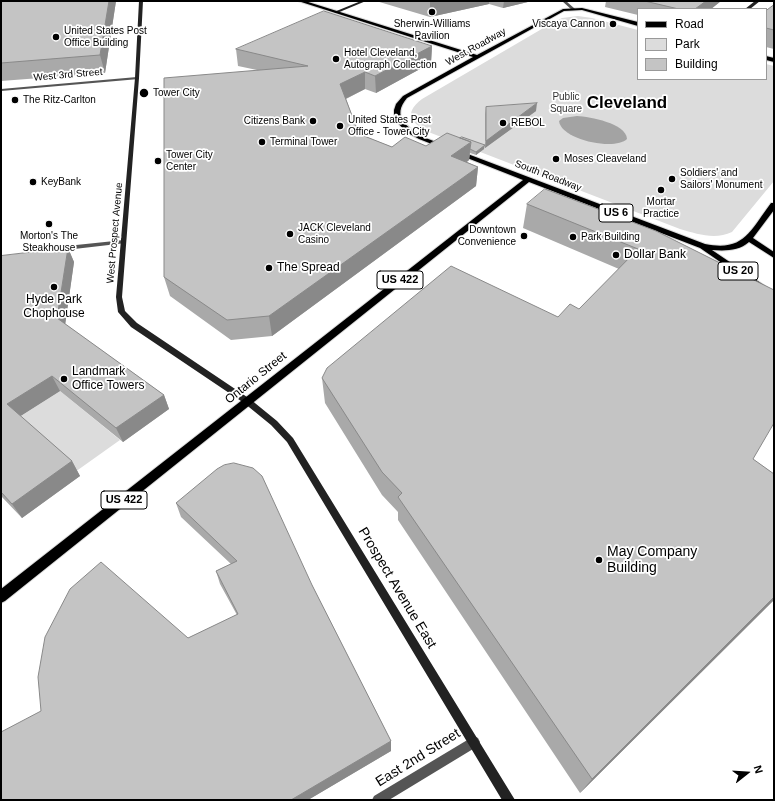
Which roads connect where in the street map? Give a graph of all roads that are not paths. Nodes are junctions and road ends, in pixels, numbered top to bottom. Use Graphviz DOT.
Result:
graph roads {
  1 [pos="141,1"];
  2 [pos="300,1"];
  3 [pos="364,1"];
  4 [pos="564,1"];
  5 [pos="758,1"];
  6 [pos="748,8"];
  7 [pos="573,9"];
  8 [pos="336,12"];
  9 [pos="637,24"];
  10 [pos="478,57"];
  11 [pos="137,78"];
  12 [pos="1,90"];
  13 [pos="396,112"];
  14 [pos="528,179"];
  15 [pos="774,205"];
  16 [pos="748,238"];
  17 [pos="124,242"];
  18 [pos="703,246"];
  19 [pos="47,251"];
  20 [pos="774,256"];
  21 [pos="774,296"];
  22 [pos="247,401"];
  23 [pos="1,598"];
  24 [pos="474,742"];
  25 [pos="378,800"];
  26 [pos="509,800"];
  1 -- 11 [label="street, West Prospect Avenue"];
  2 -- 8 [label="main road"];
  3 -- 8 [label="street"];
  4 -- 7 [label="street"];
  5 -- 6 [label="street"];
  7 -- 9 [label="main road, US 6"];
  7 -- 10 [label="main road, West Roadway / US 6"];
  8 -- 10 [label="main road"];
  10 -- 13 [label="main road, West Roadway / US 6"];
  11 -- 12 [label="street, West 3rd Street"];
  11 -- 17 [label="street, West Prospect Avenue"];
  13 -- 14 [label="main road, South Roadway / US 6"];
  14 -- 18 [label="main road, South Roadway / US 6"];
  14 -- 22 [label="main road, Ontario Street / US 422"];
  15 -- 16 [label="main road, US 6"];
  16 -- 18 [label="main road, US 6"];
  16 -- 20 [label="main road, US 20"];
  17 -- 19 [label="street"];
  17 -- 22 [label="street, West Prospect Avenue"];
  18 -- 21 [label="main road, US 20"];
  22 -- 23 [label="main road, Ontario Street / US 422"];
  22 -- 24 [label="street, Prospect Avenue East"];
  24 -- 25 [label="street, East 2nd Street"];
  24 -- 26 [label="street, Prospect Avenue East"];
}
